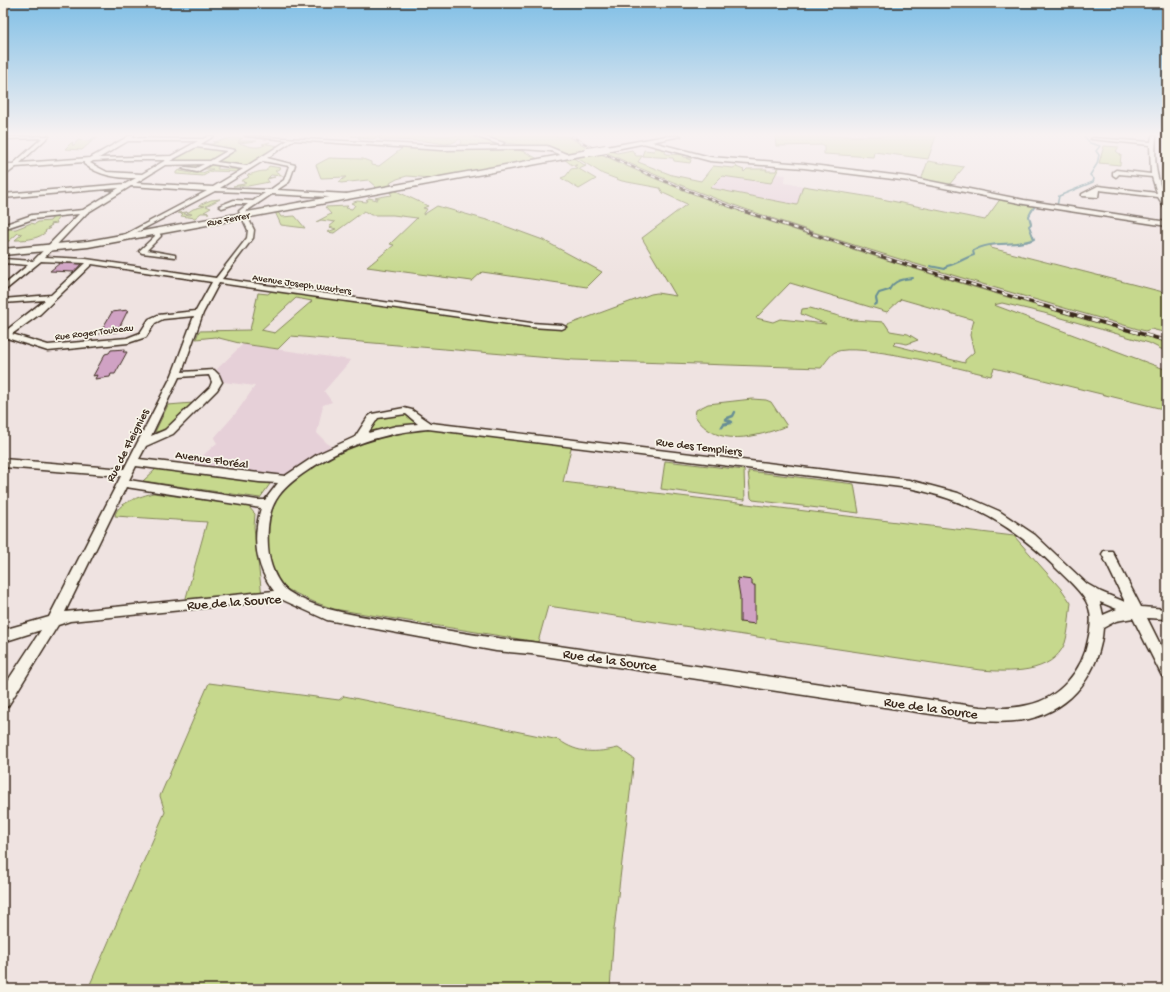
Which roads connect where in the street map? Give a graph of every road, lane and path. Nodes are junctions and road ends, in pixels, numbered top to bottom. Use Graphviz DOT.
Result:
graph roads {
  1 [pos="134,182"];
  2 [pos="225,182"];
  3 [pos="284,182"];
  4 [pos="423,182"];
  5 [pos="930,182"];
  6 [pos="1156,182"];
  7 [pos="130,185"];
  8 [pos="1095,189"];
  9 [pos="212,190"];
  10 [pos="273,191"];
  11 [pos="1160,195"];
  12 [pos="3,196"];
  13 [pos="347,196"];
  14 [pos="254,204"];
  15 [pos="222,206"];
  16 [pos="1167,207"];
  17 [pos="43,208"];
  18 [pos="85,212"];
  19 [pos="244,215"];
  20 [pos="32,218"];
  21 [pos="1167,224"];
  22 [pos="3,227"];
  23 [pos="156,231"];
  24 [pos="122,238"];
  25 [pos="49,249"];
  26 [pos="3,252"];
  27 [pos="172,256"];
  28 [pos="3,261"];
  29 [pos="37,261"];
  30 [pos="90,262"];
  31 [pos="218,280"];
  32 [pos="3,290"];
  33 [pos="53,297"];
  34 [pos="3,301"];
  35 [pos="199,313"];
  36 [pos="562,327"];
  37 [pos="5,336"];
  38 [pos="176,375"];
  39 [pos="428,426"];
  40 [pos="359,439"];
  41 [pos="144,443"];
  42 [pos="135,462"];
  43 [pos="3,463"];
  44 [pos="128,473"];
  45 [pos="286,480"];
  46 [pos="122,483"];
  47 [pos="268,504"];
  48 [pos="1108,554"];
  49 [pos="1075,580"];
  50 [pos="284,595"];
  51 [pos="1093,603"];
  52 [pos="1137,612"];
  53 [pos="1167,614"];
  54 [pos="55,619"];
  55 [pos="1096,626"];
  56 [pos="3,636"];
  57 [pos="1167,672"];
  58 [pos="3,701"];
  1 -- 7 [label="street"];
  2 -- 9 [label="street"];
  3 -- 10 [label="street"];
  4 -- 13 [label="main road, Rue Ferrer"];
  5 -- 21 [label="street"];
  6 -- 11 [label="street"];
  7 -- 9 [label="street"];
  7 -- 12 [label="street"];
  7 -- 18 [label="street"];
  8 -- 11 [label="street"];
  9 -- 10 [label="street"];
  9 -- 24 [label="street"];
  10 -- 13 [label="street"];
  10 -- 14 [label="street"];
  11 -- 16 [label="street"];
  13 -- 19 [label="main road, Rue Ferrer"];
  14 -- 15 [label="street"];
  14 -- 19 [label="street"];
  17 -- 20 [label="street"];
  18 -- 20 [label="street"];
  18 -- 25 [label="street"];
  19 -- 23 [label="main road, Rue Ferrer"];
  19 -- 31 [label="street, Rue de Fleignies"];
  20 -- 22 [label="street"];
  23 -- 24 [label="main road, Rue Ferrer"];
  23 -- 27 [label="street"];
  24 -- 25 [label="main road, Rue Ferrer"];
  25 -- 26 [label="main road, Rue Ferrer"];
  25 -- 29 [label="street"];
  28 -- 29 [label="street, Avenue Joseph Wauters"];
  29 -- 30 [label="street, Avenue Joseph Wauters"];
  29 -- 32 [label="street"];
  30 -- 31 [label="street, Avenue Joseph Wauters"];
  30 -- 33 [label="street"];
  31 -- 35 [label="street, Rue de Fleignies"];
  31 -- 36 [label="street, Avenue Joseph Wauters"];
  33 -- 34 [label="street"];
  33 -- 37 [label="street"];
  35 -- 37 [label="street, Rue Roger Toubeau"];
  35 -- 38 [label="street, Rue de Fleignies"];
  38 -- 41 [label="street, Rue de Fleignies"];
  38 -- 41 [label="street"];
  39 -- 40 [label="street, Rue des Templiers"];
  39 -- 40 [label="street"];
  39 -- 49 [label="street, Rue des Templiers"];
  40 -- 45 [label="street, Rue des Templiers"];
  41 -- 42 [label="street, Rue de Fleignies"];
  42 -- 44 [label="street, Rue de Fleignies"];
  42 -- 45 [label="street, Avenue Floréal"];
  43 -- 44 [label="street"];
  44 -- 46 [label="street, Rue de Fleignies"];
  45 -- 47 [label="street, Rue des Templiers"];
  46 -- 47 [label="street"];
  46 -- 54 [label="street, Rue de Fleignies"];
  47 -- 50 [label="street, Rue des Templiers"];
  48 -- 52 [label="street"];
  49 -- 51 [label="street, Rue des Templiers"];
  49 -- 52 [label="street"];
  50 -- 54 [label="street, Rue de la Source"];
  50 -- 55 [label="street, Rue de la Source"];
  51 -- 55 [label="street, Rue de la Source"];
  52 -- 53 [label="street"];
  52 -- 55 [label="street"];
  52 -- 57 [label="street"];
  54 -- 56 [label="street, Rue de la Source"];
  54 -- 58 [label="street, Rue de Fleignies"];
}
